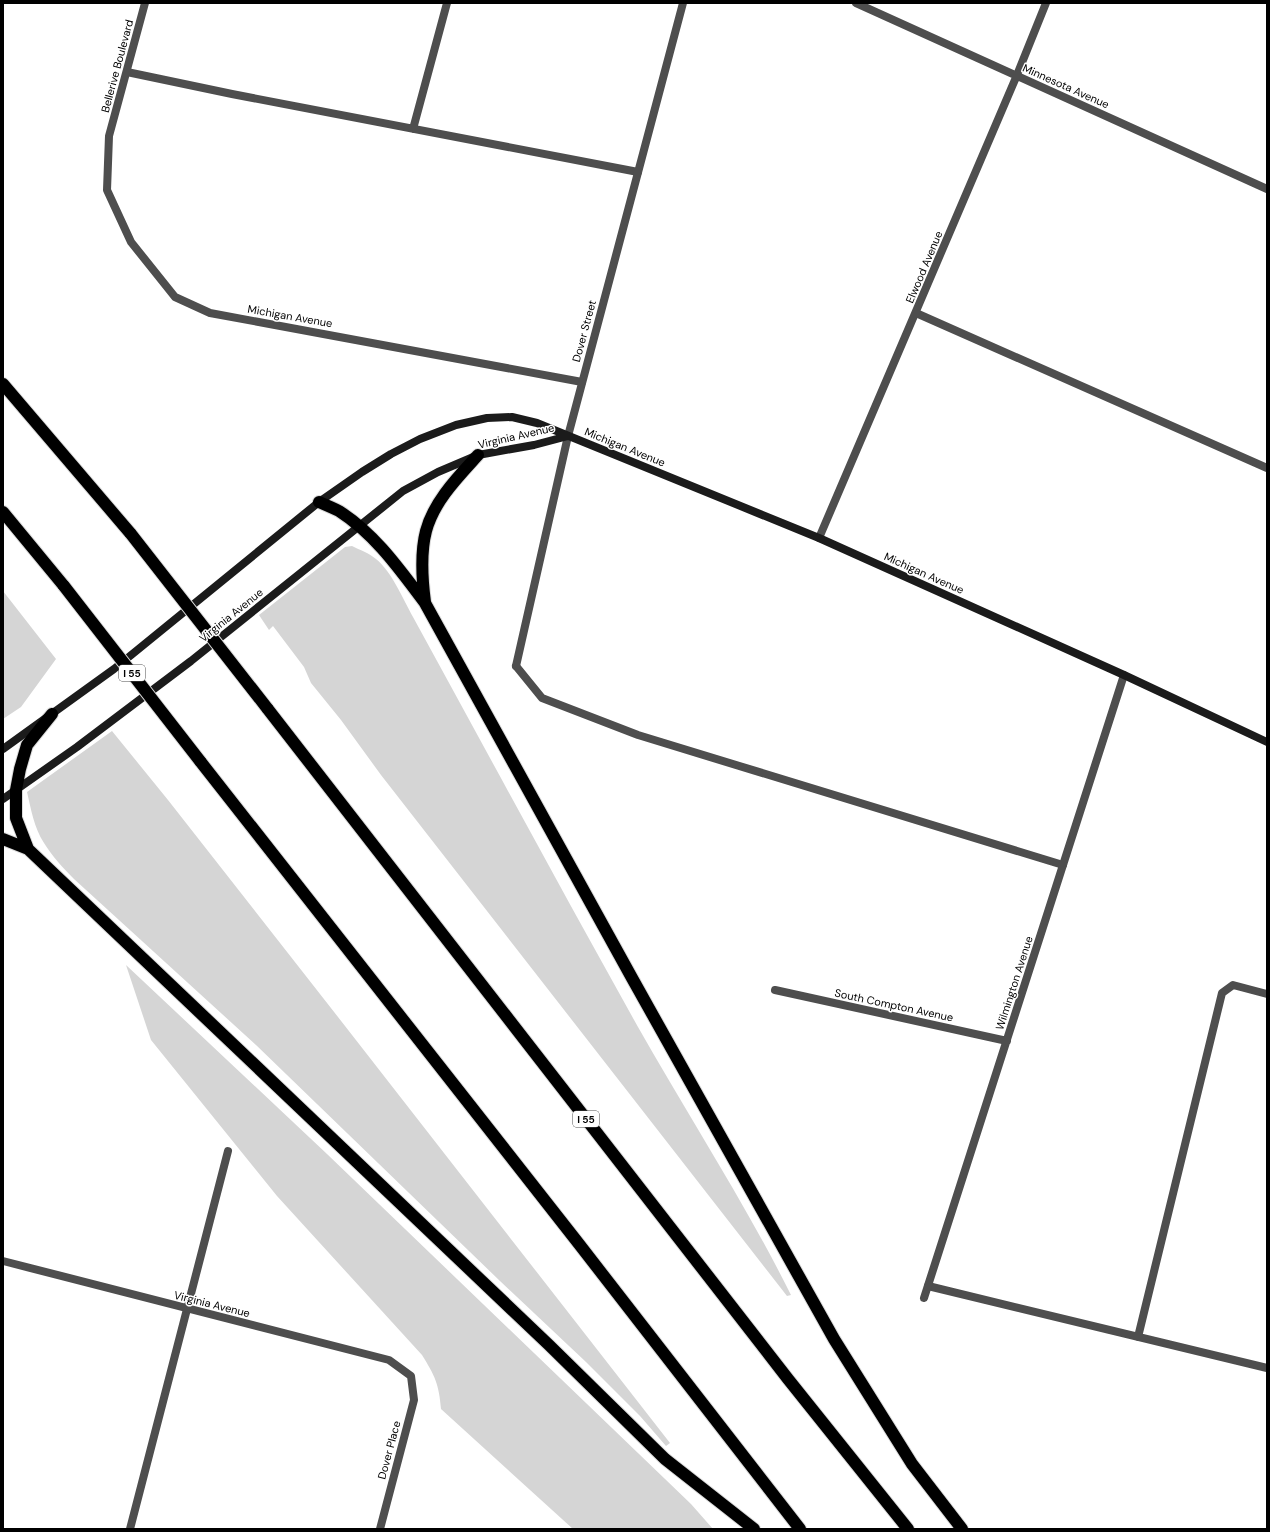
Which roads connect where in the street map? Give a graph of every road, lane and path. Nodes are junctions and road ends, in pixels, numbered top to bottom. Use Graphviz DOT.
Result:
graph roads {
  1 [pos="145,3"];
  2 [pos="447,3"];
  3 [pos="683,3"];
  4 [pos="856,3"];
  5 [pos="1046,3"];
  6 [pos="126,72"];
  7 [pos="1017,75"];
  8 [pos="413,129"];
  9 [pos="110,136"];
  10 [pos="638,172"];
  11 [pos="1267,189"];
  12 [pos="916,313"];
  13 [pos="582,382"];
  14 [pos="3,384"];
  15 [pos="568,436"];
  16 [pos="478,455"];
  17 [pos="1267,468"];
  18 [pos="319,502"];
  19 [pos="3,512"];
  20 [pos="359,526"];
  21 [pos="819,538"];
  22 [pos="425,603"];
  23 [pos="1124,675"];
  24 [pos="52,714"];
  25 [pos="1267,742"];
  26 [pos="3,749"];
  27 [pos="16,790"];
  28 [pos="3,799"];
  29 [pos="3,839"];
  30 [pos="28,849"];
  31 [pos="1063,865"];
  32 [pos="775,990"];
  33 [pos="1267,994"];
  34 [pos="1007,1041"];
  35 [pos="228,1151"];
  36 [pos="3,1261"];
  37 [pos="928,1286"];
  38 [pos="924,1298"];
  39 [pos="187,1309"];
  40 [pos="1138,1337"];
  41 [pos="1267,1368"];
  42 [pos="410,1376"];
  43 [pos="130,1529"];
  44 [pos="380,1529"];
  45 [pos="754,1529"];
  46 [pos="800,1529"];
  47 [pos="908,1529"];
  48 [pos="962,1529"];
  1 -- 6 [label="street, Bellerive Boulevard"];
  2 -- 8 [label="street"];
  3 -- 10 [label="street, Dover Street"];
  4 -- 7 [label="street, Minnesota Avenue"];
  5 -- 7 [label="street, Elwood Avenue"];
  6 -- 8 [label="street"];
  6 -- 9 [label="street, Bellerive Boulevard"];
  7 -- 11 [label="street, Minnesota Avenue"];
  7 -- 12 [label="street, Elwood Avenue"];
  8 -- 10 [label="street"];
  9 -- 13 [label="street, Michigan Avenue"];
  10 -- 13 [label="street, Dover Street"];
  12 -- 17 [label="street"];
  12 -- 21 [label="street, Elwood Avenue"];
  13 -- 15 [label="street, Dover Street"];
  14 -- 47 [label="highway, I 55, bridge"];
  15 -- 16 [label="main road, Virginia Avenue"];
  15 -- 18 [label="main road, Virginia Avenue"];
  15 -- 21 [label="main road, Michigan Avenue"];
  15 -- 31 [label="street, Dover Street"];
  16 -- 20 [label="main road, Virginia Avenue"];
  16 -- 22 [label="highway"];
  18 -- 20 [label="highway"];
  18 -- 24 [label="main road, Virginia Avenue"];
  19 -- 46 [label="highway, I 55, bridge"];
  20 -- 22 [label="highway"];
  20 -- 27 [label="main road, Virginia Avenue"];
  21 -- 23 [label="main road, Michigan Avenue"];
  22 -- 48 [label="highway"];
  23 -- 25 [label="main road, Michigan Avenue"];
  23 -- 31 [label="street, Wilmington Avenue"];
  24 -- 26 [label="main road, Virginia Avenue"];
  24 -- 27 [label="highway"];
  27 -- 28 [label="main road, Virginia Avenue"];
  27 -- 30 [label="highway"];
  29 -- 30 [label="highway"];
  30 -- 45 [label="highway"];
  31 -- 34 [label="street, Wilmington Avenue"];
  32 -- 34 [label="street, South Compton Avenue"];
  33 -- 40 [label="street"];
  34 -- 37 [label="street, Wilmington Avenue"];
  35 -- 39 [label="street"];
  36 -- 39 [label="street, Virginia Avenue"];
  37 -- 38 [label="street, Wilmington Avenue"];
  37 -- 40 [label="street"];
  39 -- 42 [label="street, Virginia Avenue"];
  39 -- 43 [label="street"];
  40 -- 41 [label="street"];
  42 -- 44 [label="street, Dover Place"];
}
